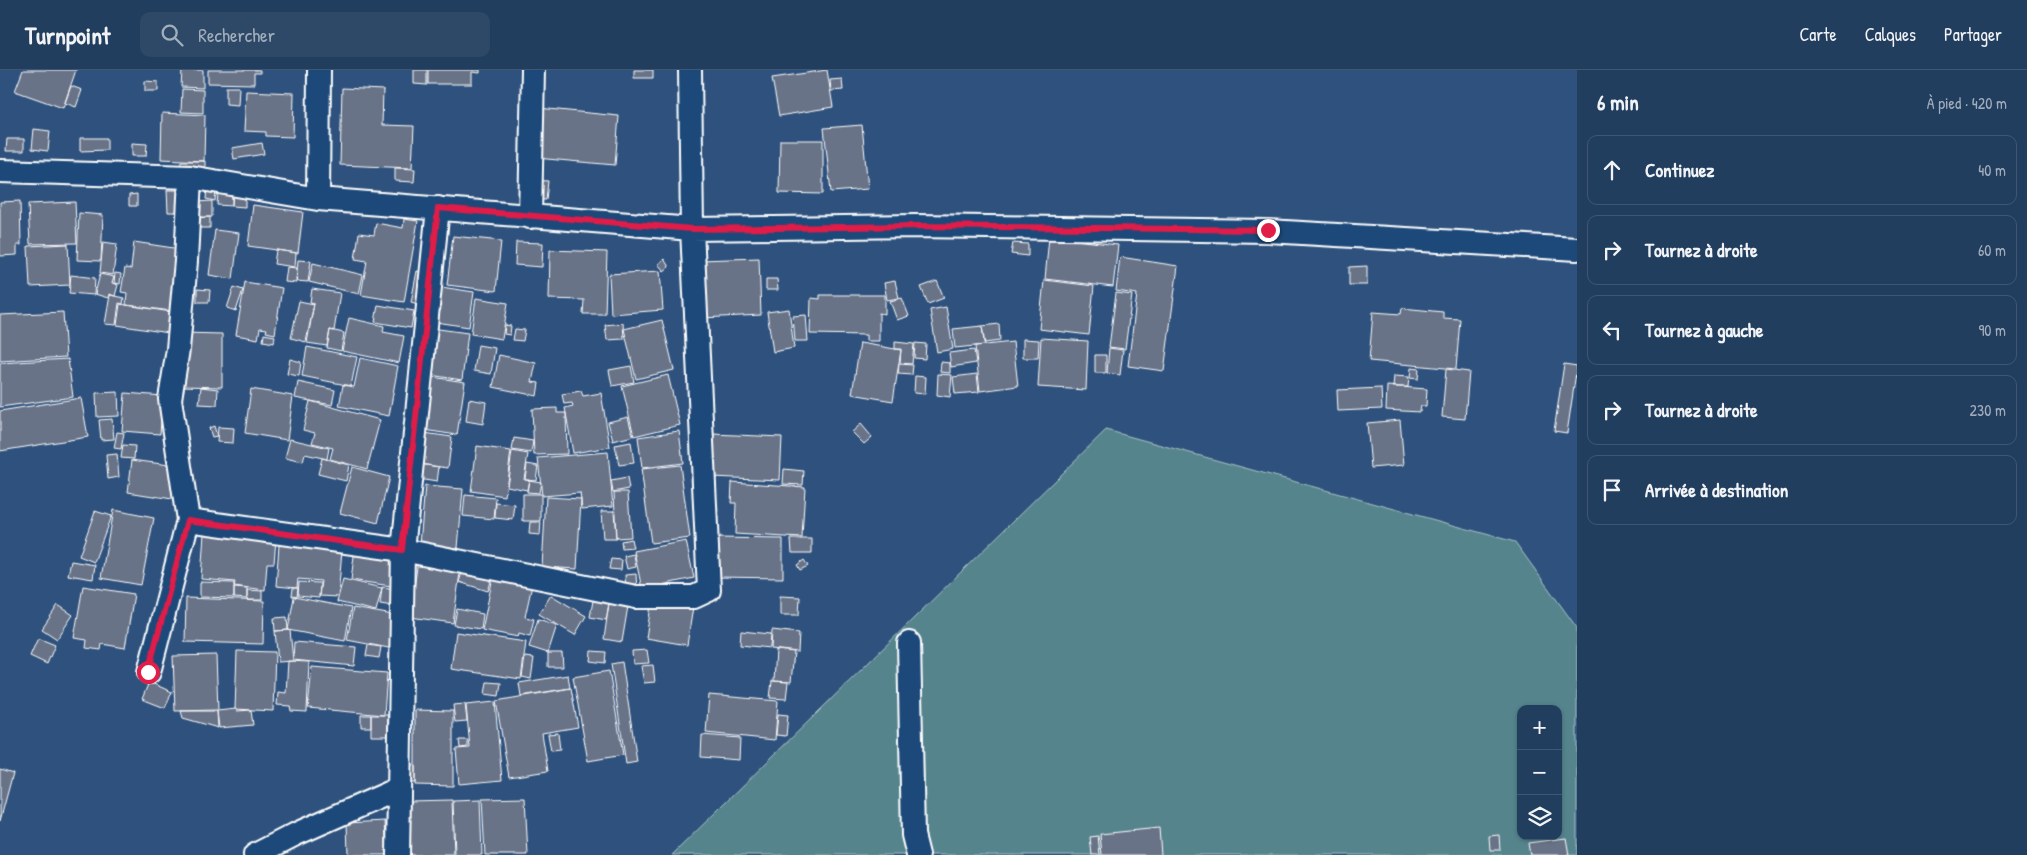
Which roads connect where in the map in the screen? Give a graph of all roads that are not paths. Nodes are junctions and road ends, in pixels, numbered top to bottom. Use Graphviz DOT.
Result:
graph roads {
  1 [pos="319,70"];
  2 [pos="533,70"];
  3 [pos="690,70"];
  4 [pos="0,171"];
  5 [pos="190,178"];
  6 [pos="318,199"];
  7 [pos="438,208"];
  8 [pos="530,217"];
  9 [pos="692,229"];
  10 [pos="1577,249"];
  11 [pos="188,520"];
  12 [pos="402,550"];
  13 [pos="909,643"];
  14 [pos="148,672"];
  15 [pos="398,789"];
  16 [pos="255,855"];
  17 [pos="398,855"];
  18 [pos="918,855"];
  1 -- 6 [label="street"];
  2 -- 8 [label="street"];
  3 -- 9 [label="street"];
  4 -- 5 [label="street"];
  5 -- 6 [label="street"];
  5 -- 11 [label="street"];
  6 -- 7 [label="street"];
  7 -- 8 [label="street"];
  7 -- 12 [label="street"];
  8 -- 9 [label="street"];
  9 -- 10 [label="street"];
  9 -- 12 [label="street"];
  11 -- 12 [label="street"];
  11 -- 14 [label="street"];
  12 -- 15 [label="street"];
  13 -- 18 [label="street"];
  15 -- 16 [label="street"];
  15 -- 17 [label="street"];
}
